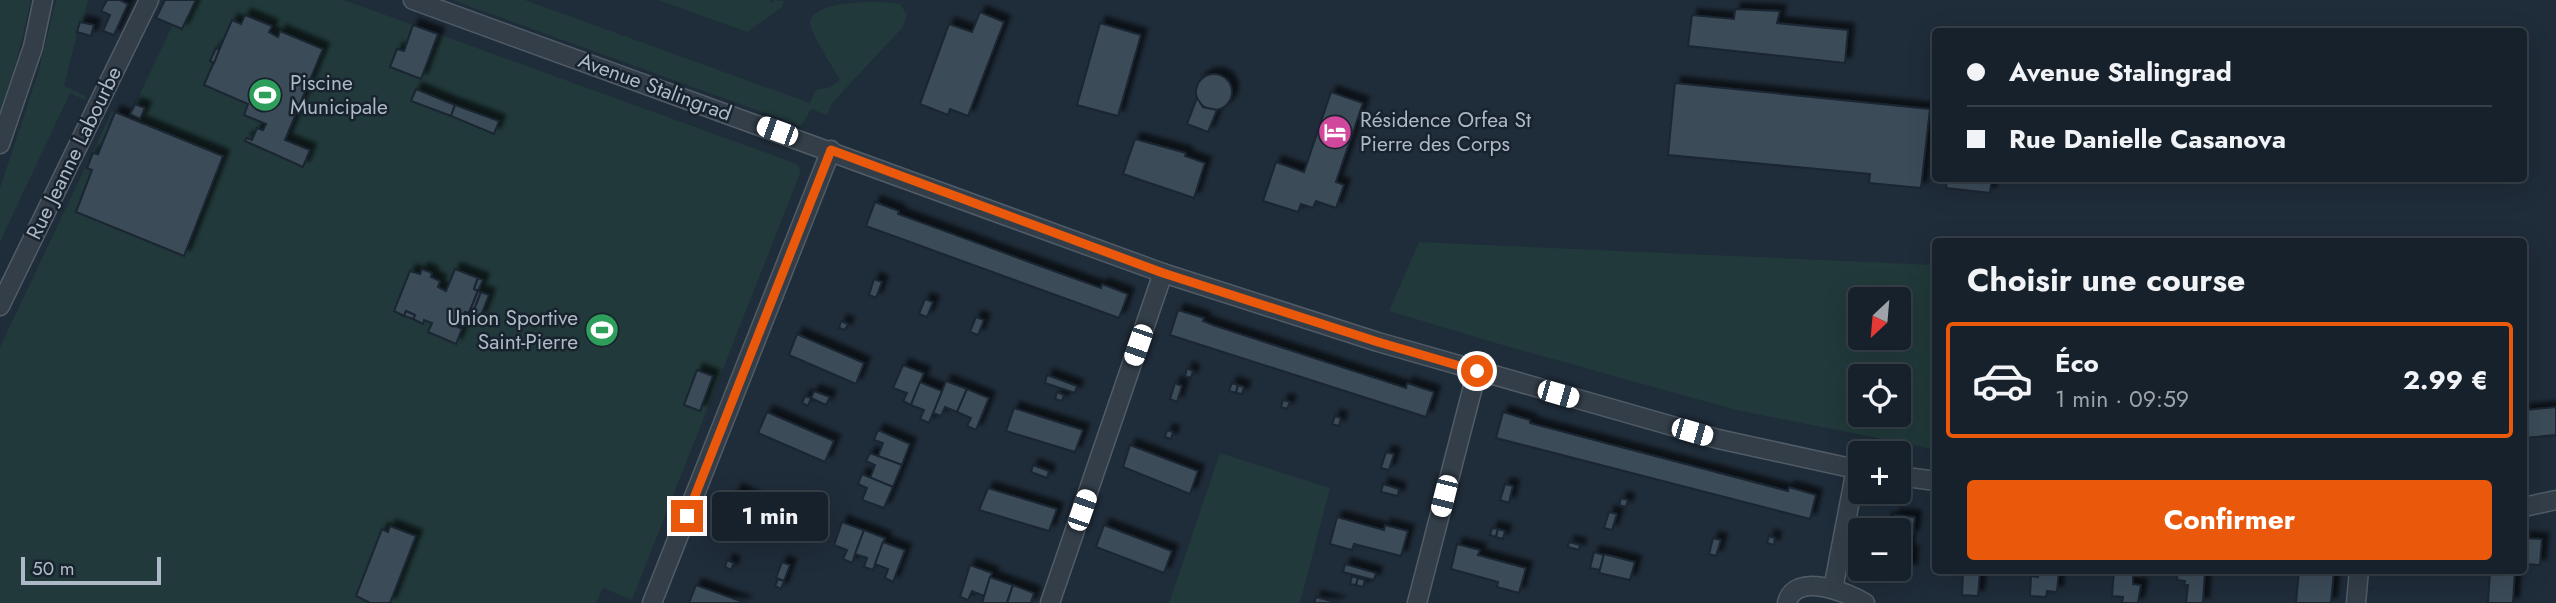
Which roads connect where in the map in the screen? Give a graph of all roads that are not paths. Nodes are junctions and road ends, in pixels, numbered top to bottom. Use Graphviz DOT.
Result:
graph roads {
  1 [pos="43,0"];
  2 [pos="149,0"];
  3 [pos="413,0"];
  4 [pos="0,144"];
  5 [pos="831,150"];
  6 [pos="1163,273"];
  7 [pos="0,306"];
  8 [pos="1477,371"];
  9 [pos="1848,467"];
  10 [pos="1911,478"];
  11 [pos="1932,480"];
  12 [pos="2527,494"];
  13 [pos="2556,495"];
  14 [pos="2556,500"];
  15 [pos="1851,504"];
  16 [pos="2527,506"];
  17 [pos="2359,574"];
  18 [pos="1833,589"];
  19 [pos="652,603"];
  20 [pos="1050,603"];
  21 [pos="1417,603"];
  22 [pos="1787,603"];
  23 [pos="1864,603"];
  24 [pos="2356,603"];
  1 -- 4 [label="street"];
  2 -- 7 [label="street, Rue Jeanne Labourbe"];
  3 -- 5 [label="street, Avenue Stalingrad"];
  5 -- 6 [label="street, Avenue Stalingrad"];
  5 -- 19 [label="street"];
  6 -- 8 [label="street, Avenue Stalingrad"];
  6 -- 20 [label="street"];
  8 -- 9 [label="street, Avenue Stalingrad"];
  8 -- 21 [label="street"];
  10 -- 11 [label="street"];
  12 -- 13 [label="street"];
  14 -- 16 [label="street"];
  15 -- 18 [label="street"];
  17 -- 24 [label="street"];
  18 -- 22 [label="street"];
  18 -- 23 [label="street"];
}
